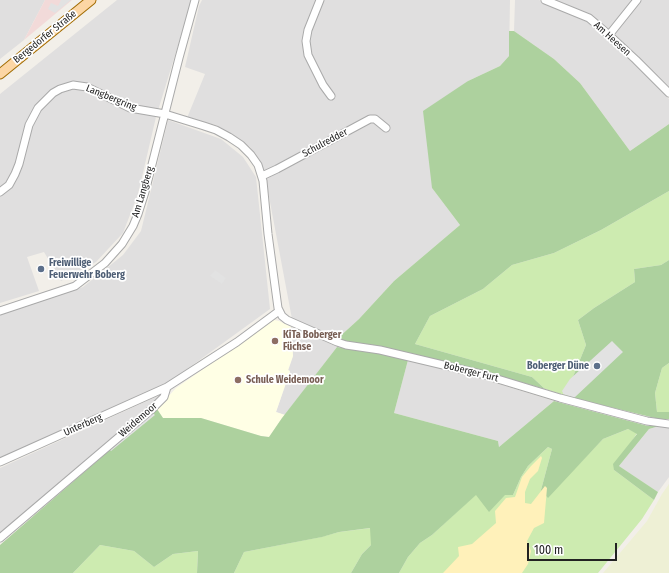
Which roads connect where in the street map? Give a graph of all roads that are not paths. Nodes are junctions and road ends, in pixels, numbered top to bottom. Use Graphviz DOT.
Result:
graph roads {
  1 [pos="91,0"];
  2 [pos="195,0"];
  3 [pos="320,0"];
  4 [pos="548,0"];
  5 [pos="637,0"];
  6 [pos="609,35"];
  7 [pos="0,74"];
  8 [pos="669,93"];
  9 [pos="331,96"];
  10 [pos="165,114"];
  11 [pos="386,128"];
  12 [pos="262,176"];
  13 [pos="0,192"];
  14 [pos="279,310"];
  15 [pos="0,311"];
  16 [pos="167,387"];
  17 [pos="669,424"];
  18 [pos="0,462"];
  19 [pos="0,538"];
  1 -- 7 [label="main road, Bergedorfer Straße"];
  2 -- 10 [label="street, Am Langberg"];
  3 -- 9 [label="street"];
  4 -- 6 [label="street, Am Heesen"];
  5 -- 6 [label="street"];
  6 -- 8 [label="street, Am Heesen"];
  10 -- 12 [label="street"];
  10 -- 13 [label="street, Langbergring"];
  10 -- 15 [label="street, Am Langberg"];
  11 -- 12 [label="street, Schulredder"];
  12 -- 14 [label="street"];
  14 -- 16 [label="street, Weidemoor"];
  14 -- 17 [label="street, Boberger Furt"];
  16 -- 18 [label="street, Unterberg"];
  16 -- 19 [label="street, Weidemoor"];
}
